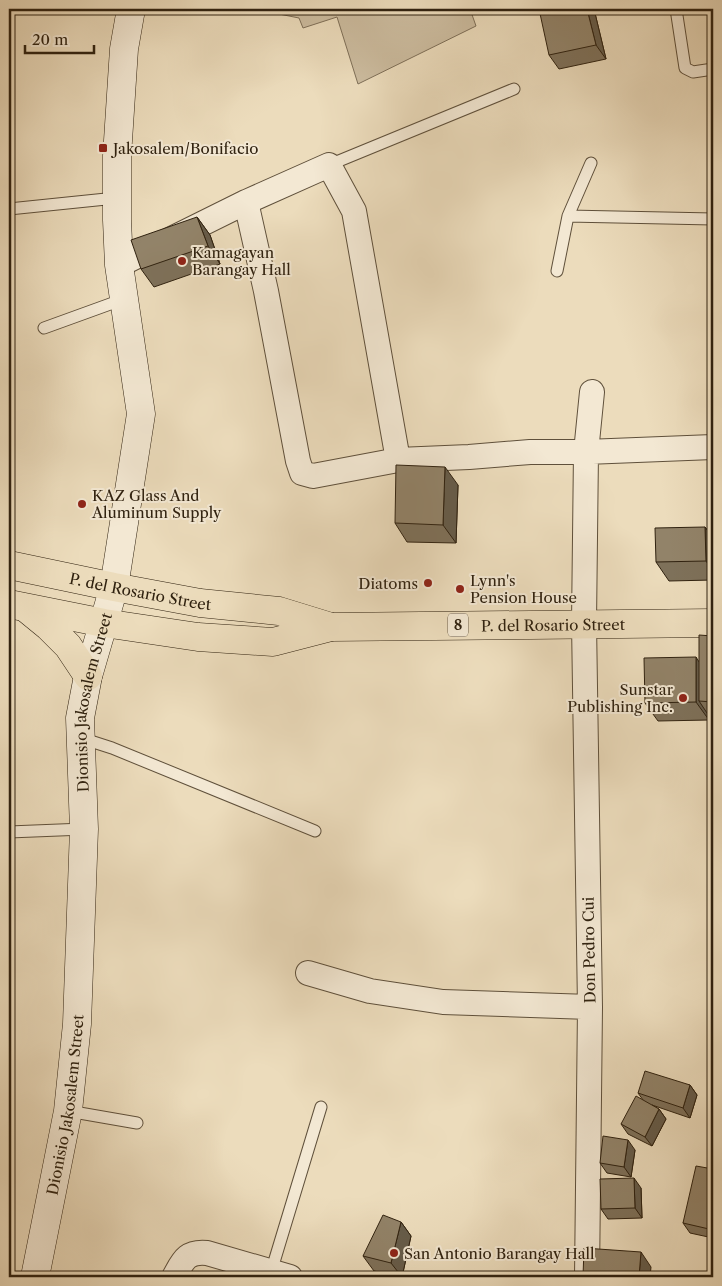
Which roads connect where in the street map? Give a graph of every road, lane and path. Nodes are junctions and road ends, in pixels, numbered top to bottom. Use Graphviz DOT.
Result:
graph roads {
  1 [pos="131,9"];
  2 [pos="676,9"];
  3 [pos="713,69"];
  4 [pos="514,89"];
  5 [pos="591,163"];
  6 [pos="329,165"];
  7 [pos="117,198"];
  8 [pos="246,202"];
  9 [pos="9,209"];
  10 [pos="568,216"];
  11 [pos="713,218"];
  12 [pos="119,265"];
  13 [pos="557,271"];
  14 [pos="124,299"];
  15 [pos="44,328"];
  16 [pos="592,392"];
  17 [pos="713,448"];
  18 [pos="586,452"];
  19 [pos="398,460"];
  20 [pos="9,565"];
  21 [pos="114,587"];
  22 [pos="16,605"];
  23 [pos="104,623"];
  24 [pos="584,623"];
  25 [pos="713,623"];
  26 [pos="331,626"];
  27 [pos="88,676"];
  28 [pos="80,738"];
  29 [pos="84,829"];
  30 [pos="315,831"];
  31 [pos="9,832"];
  32 [pos="308,973"];
  33 [pos="590,1007"];
  34 [pos="321,1107"];
  35 [pos="68,1111"];
  36 [pos="137,1123"];
  37 [pos="281,1275"];
  38 [pos="35,1277"];
  39 [pos="174,1277"];
  40 [pos="588,1277"];
  1 -- 7 [label="street, Dionisio Jakosalem Street"];
  2 -- 3 [label="lane"];
  4 -- 6 [label="lane"];
  5 -- 10 [label="lane"];
  6 -- 8 [label="street"];
  6 -- 19 [label="street"];
  7 -- 9 [label="lane"];
  7 -- 12 [label="street, Dionisio Jakosalem Street"];
  8 -- 12 [label="street"];
  8 -- 19 [label="street"];
  10 -- 11 [label="lane"];
  10 -- 13 [label="lane"];
  12 -- 14 [label="street, Dionisio Jakosalem Street"];
  14 -- 15 [label="lane"];
  14 -- 21 [label="street, Dionisio Jakosalem Street"];
  16 -- 18 [label="street, Don Pedro Cui"];
  17 -- 18 [label="street"];
  18 -- 19 [label="street"];
  18 -- 24 [label="street, Don Pedro Cui"];
  20 -- 21 [label="main road, P. del Rosario Street / 8"];
  21 -- 23 [label="street, Dionisio Jakosalem Street"];
  21 -- 26 [label="main road, P. del Rosario Street / 8"];
  22 -- 23 [label="main road, P. del Rosario Street / 8"];
  22 -- 27 [label="main road"];
  23 -- 26 [label="main road, P. del Rosario Street / 8"];
  23 -- 27 [label="street, Dionisio Jakosalem Street"];
  24 -- 25 [label="main road, P. del Rosario Street / 8"];
  24 -- 26 [label="main road, P. del Rosario Street / 8"];
  24 -- 33 [label="street, Don Pedro Cui"];
  27 -- 28 [label="street, Dionisio Jakosalem Street"];
  28 -- 29 [label="street, Dionisio Jakosalem Street"];
  28 -- 30 [label="lane"];
  29 -- 31 [label="lane"];
  29 -- 35 [label="street, Dionisio Jakosalem Street"];
  32 -- 33 [label="street"];
  33 -- 40 [label="street, Don Pedro Cui"];
  34 -- 37 [label="lane"];
  35 -- 36 [label="lane"];
  35 -- 38 [label="street, Dionisio Jakosalem Street"];
  37 -- 39 [label="street"];
}
